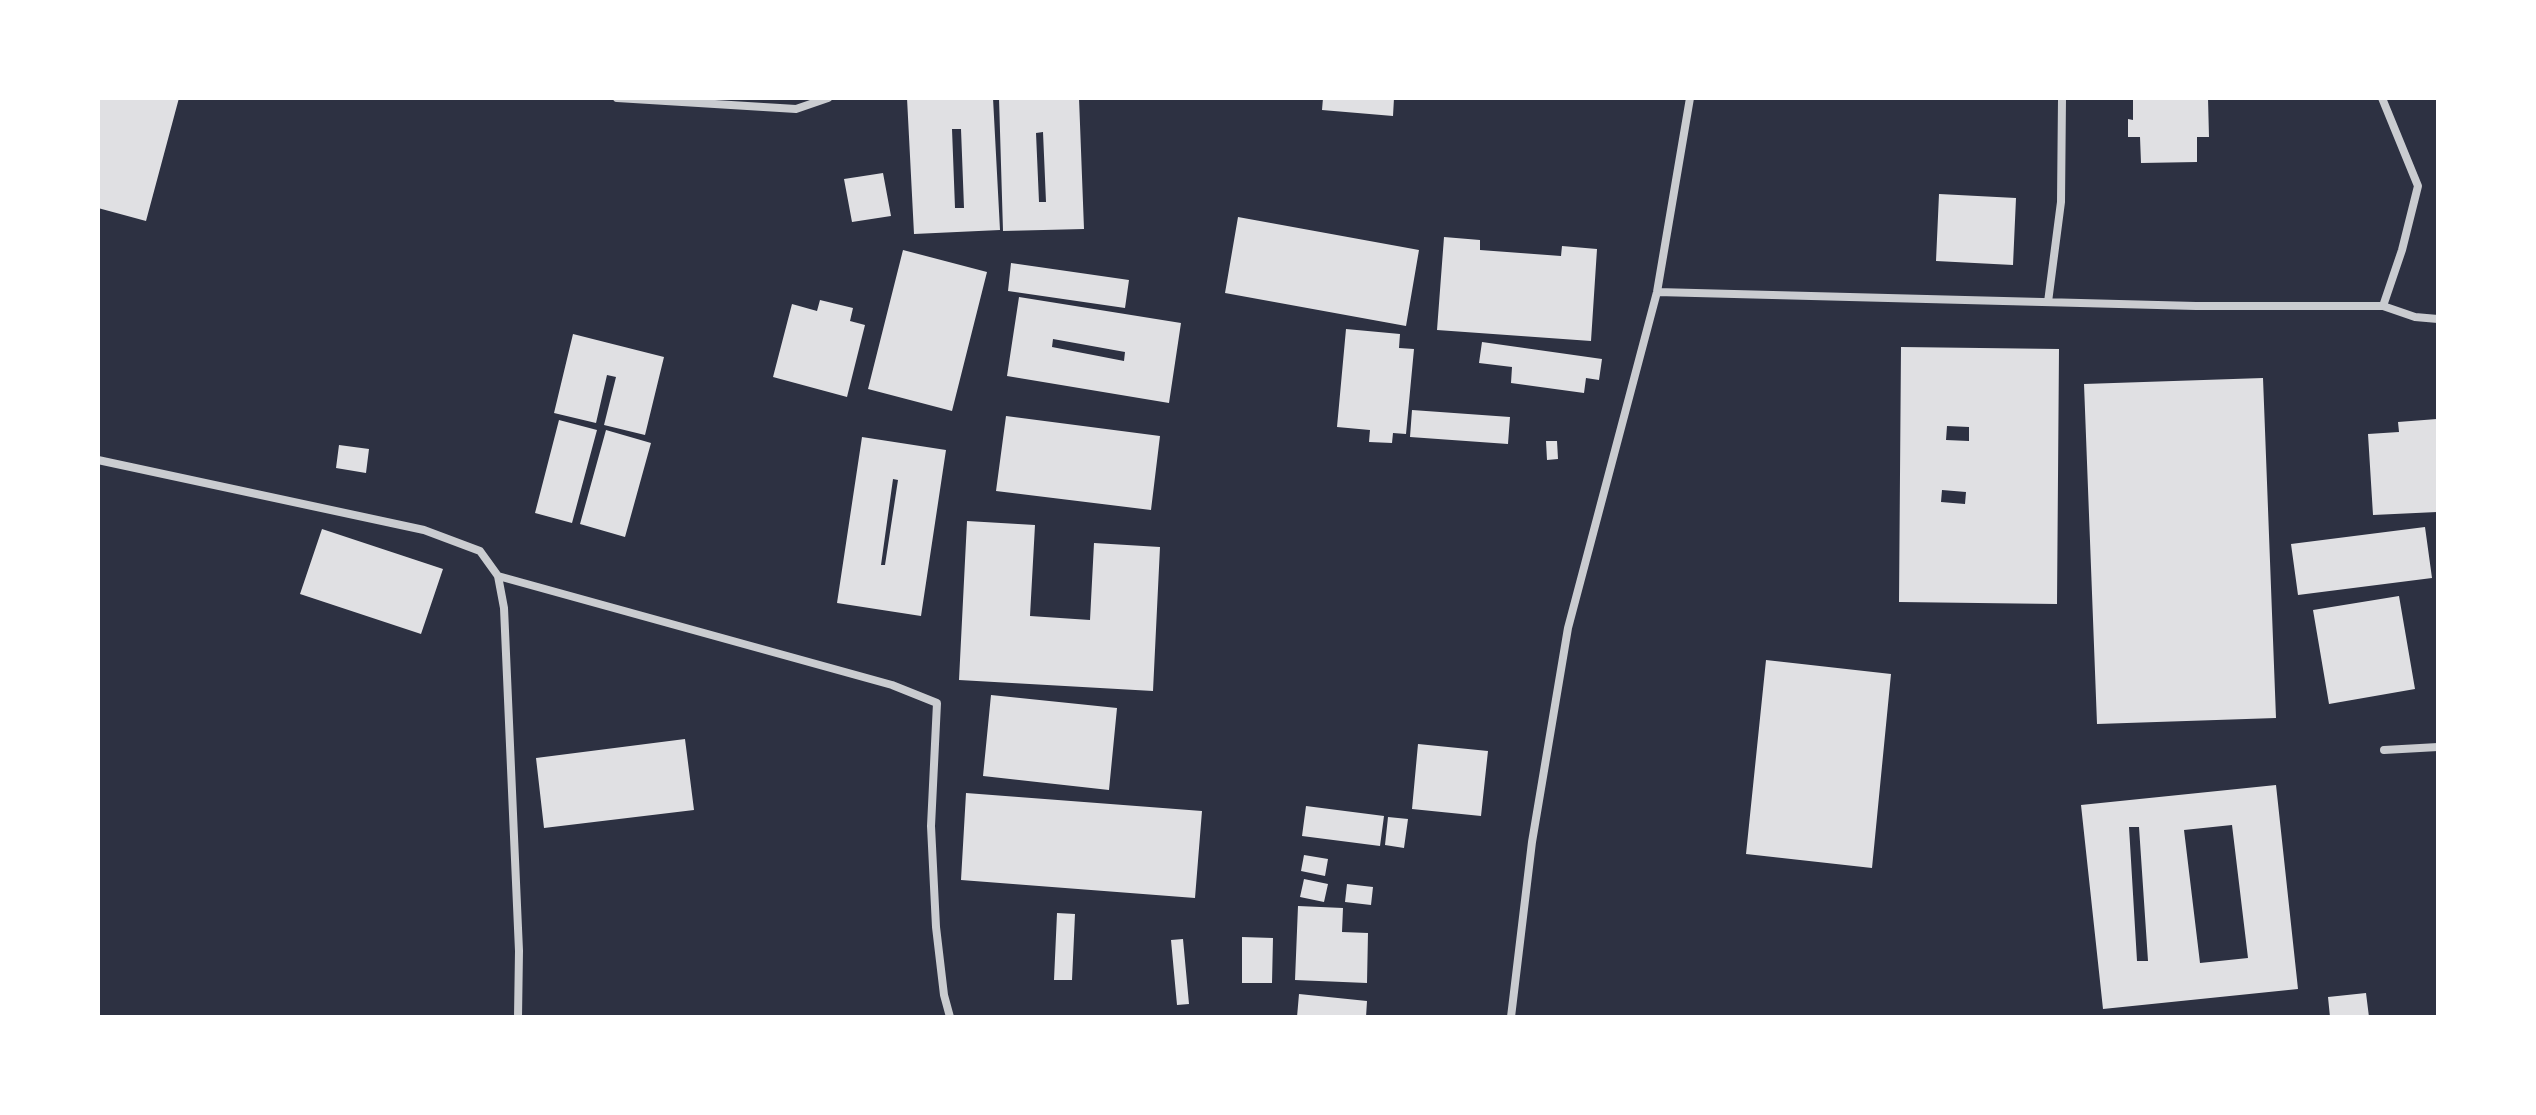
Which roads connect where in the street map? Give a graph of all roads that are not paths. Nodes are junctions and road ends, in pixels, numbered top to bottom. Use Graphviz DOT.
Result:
graph roads {
  1 [pos="617,98"];
  2 [pos="828,98"];
  3 [pos="1690,98"];
  4 [pos="2062,98"];
  5 [pos="2382,98"];
  6 [pos="1657,292"];
  7 [pos="2048,302"];
  8 [pos="2383,306"];
  9 [pos="2438,319"];
  10 [pos="98,460"];
  11 [pos="498,576"];
  12 [pos="2438,747"];
  13 [pos="2384,750"];
  14 [pos="518,1017"];
  15 [pos="950,1017"];
  16 [pos="1511,1017"];
  1 -- 2 [label="street"];
  3 -- 6 [label="street"];
  4 -- 7 [label="street"];
  5 -- 8 [label="street"];
  6 -- 7 [label="street"];
  6 -- 16 [label="street"];
  7 -- 8 [label="street"];
  8 -- 9 [label="street"];
  10 -- 11 [label="street"];
  11 -- 14 [label="street"];
  11 -- 15 [label="street"];
  12 -- 13 [label="street"];
}
